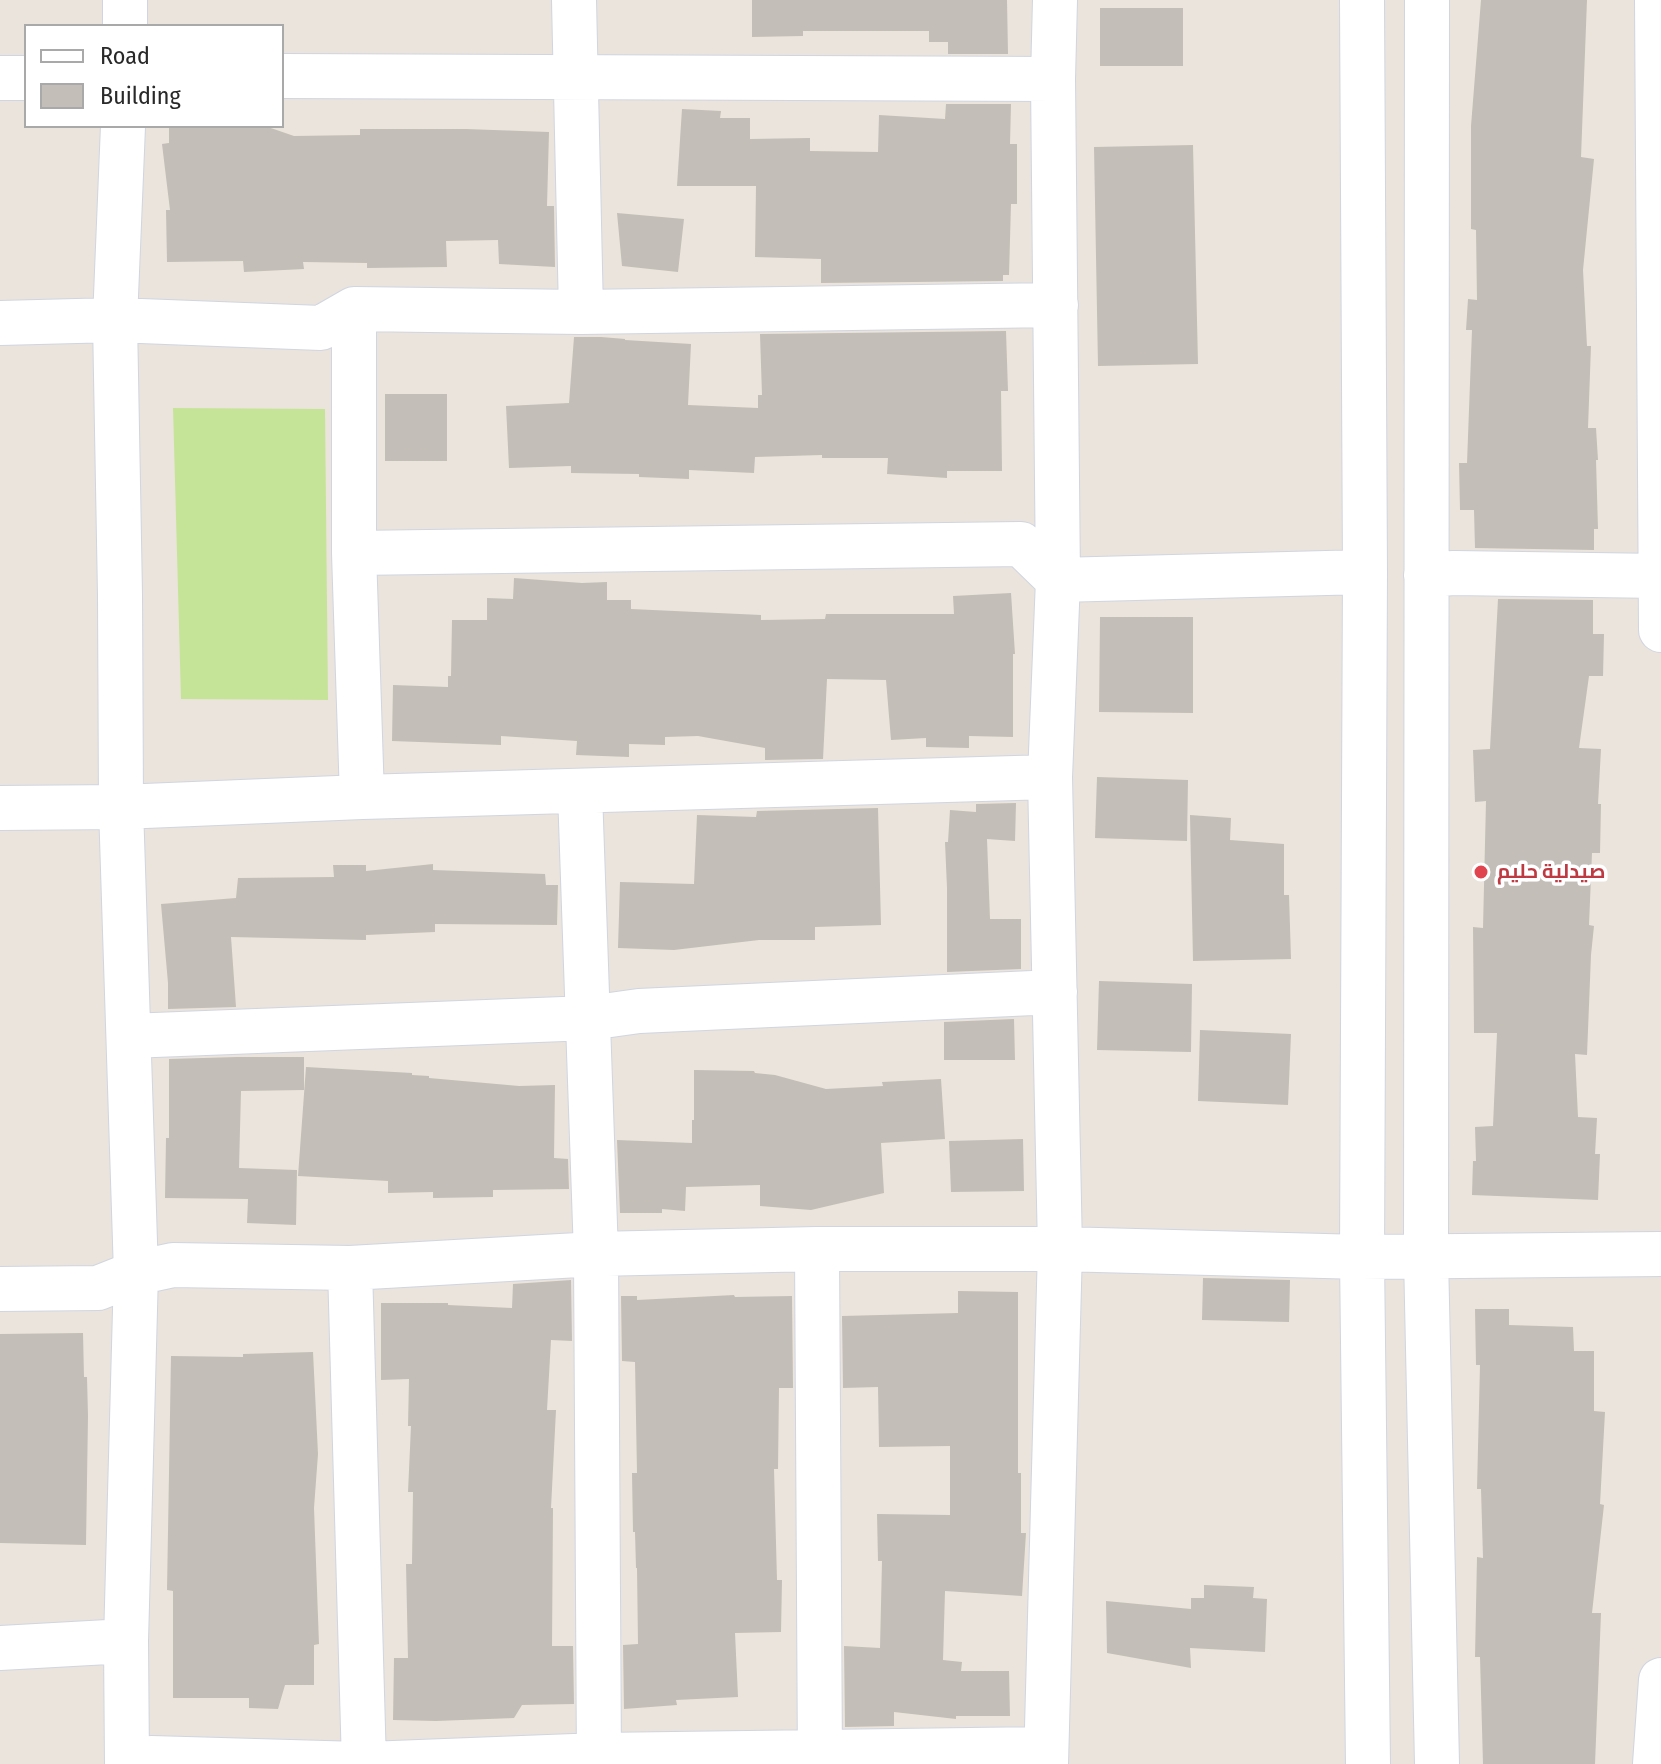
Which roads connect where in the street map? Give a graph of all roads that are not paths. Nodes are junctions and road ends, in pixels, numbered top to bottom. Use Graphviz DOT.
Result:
graph roads {
  1 [pos="125,0"];
  2 [pos="574,0"];
  3 [pos="1055,0"];
  4 [pos="1362,0"];
  5 [pos="1427,0"];
  6 [pos="1657,0"];
  7 [pos="125,24"];
  8 [pos="284,76"];
  9 [pos="576,76"];
  10 [pos="0,78"];
  11 [pos="24,78"];
  12 [pos="1053,79"];
  13 [pos="1659,115"];
  14 [pos="123,128"];
  15 [pos="1056,305"];
  16 [pos="354,309"];
  17 [pos="581,312"];
  18 [pos="115,320"];
  19 [pos="0,323"];
  20 [pos="354,553"];
  21 [pos="1365,572"];
  22 [pos="1426,575"];
  23 [pos="1661,576"];
  24 [pos="1058,580"];
  25 [pos="1661,630"];
  26 [pos="1050,777"];
  27 [pos="580,792"];
  28 [pos="362,797"];
  29 [pos="121,807"];
  30 [pos="0,808"];
  31 [pos="1055,992"];
  32 [pos="589,1018"];
  33 [pos="129,1036"];
  34 [pos="1661,1235"];
  35 [pos="817,1249"];
  36 [pos="1060,1249"];
  37 [pos="596,1254"];
  38 [pos="1661,1254"];
  39 [pos="1426,1256"];
  40 [pos="1362,1257"];
  41 [pos="350,1268"];
  42 [pos="136,1273"];
  43 [pos="1661,1277"];
  44 [pos="0,1289"];
  45 [pos="126,1641"];
  46 [pos="0,1648"];
  47 [pos="1661,1680"];
  48 [pos="1046,1756"];
  49 [pos="820,1758"];
  50 [pos="600,1760"];
  51 [pos="127,1764"];
  52 [pos="146,1764"];
  53 [pos="364,1764"];
  54 [pos="1368,1764"];
  55 [pos="1437,1764"];
  56 [pos="1655,1764"];
  1 -- 7 [label="street"];
  2 -- 9 [label="street"];
  3 -- 12 [label="street"];
  4 -- 21 [label="street"];
  5 -- 22 [label="street"];
  6 -- 13 [label="street"];
  8 -- 9 [label="street"];
  9 -- 12 [label="street"];
  9 -- 17 [label="street"];
  10 -- 11 [label="street"];
  12 -- 15 [label="street"];
  13 -- 23 [label="street"];
  14 -- 18 [label="street"];
  15 -- 17 [label="street"];
  15 -- 24 [label="street"];
  16 -- 17 [label="street"];
  16 -- 18 [label="street"];
  16 -- 20 [label="street"];
  18 -- 19 [label="street"];
  18 -- 29 [label="street"];
  20 -- 24 [label="street"];
  20 -- 28 [label="street"];
  21 -- 24 [label="street"];
  21 -- 40 [label="street"];
  22 -- 23 [label="street"];
  22 -- 39 [label="street"];
  23 -- 25 [label="street"];
  24 -- 26 [label="street"];
  26 -- 27 [label="street"];
  26 -- 31 [label="street"];
  27 -- 28 [label="street"];
  27 -- 32 [label="street"];
  28 -- 29 [label="street"];
  29 -- 30 [label="street"];
  29 -- 33 [label="street"];
  31 -- 32 [label="street"];
  31 -- 36 [label="street"];
  32 -- 33 [label="street"];
  32 -- 37 [label="street"];
  33 -- 42 [label="street"];
  34 -- 38 [label="street"];
  35 -- 36 [label="street"];
  35 -- 37 [label="street"];
  35 -- 49 [label="street"];
  36 -- 40 [label="street"];
  36 -- 48 [label="street"];
  37 -- 41 [label="street"];
  37 -- 50 [label="street"];
  38 -- 39 [label="street"];
  38 -- 43 [label="street"];
  39 -- 40 [label="street"];
  39 -- 55 [label="street"];
  40 -- 54 [label="street"];
  41 -- 42 [label="street"];
  41 -- 53 [label="street"];
  42 -- 44 [label="street"];
  42 -- 45 [label="street"];
  45 -- 46 [label="street"];
  45 -- 51 [label="street"];
  47 -- 56 [label="street"];
  48 -- 49 [label="street"];
  49 -- 50 [label="street"];
  50 -- 53 [label="street"];
  52 -- 53 [label="street"];
}
